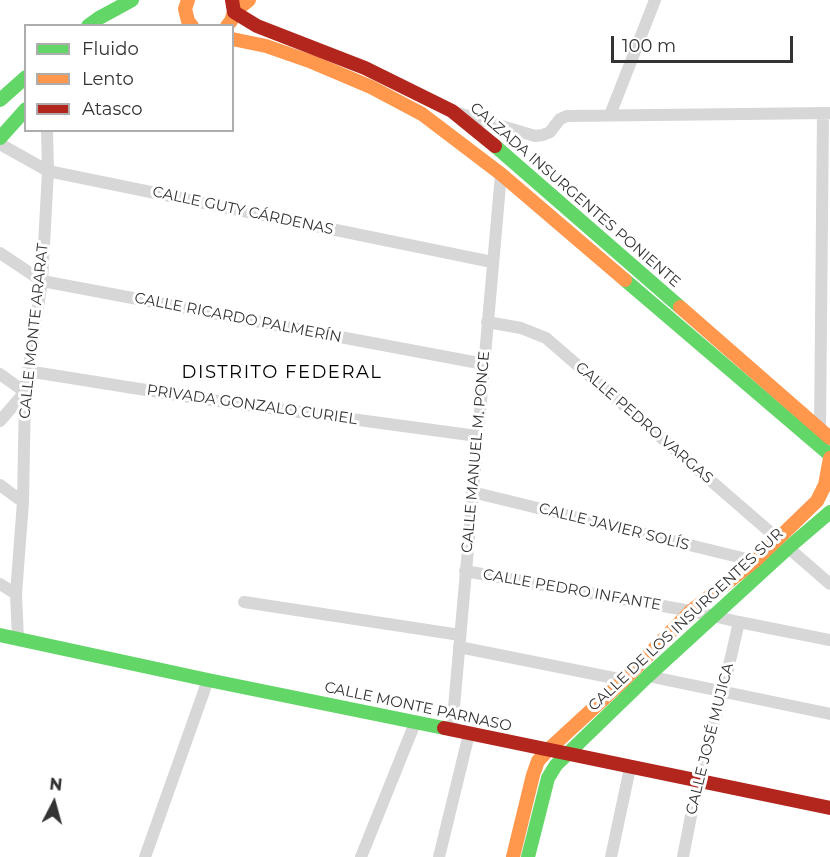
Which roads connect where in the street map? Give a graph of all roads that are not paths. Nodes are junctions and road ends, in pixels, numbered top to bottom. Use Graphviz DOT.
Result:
graph roads {
  1 [pos="132,0"];
  2 [pos="188,0"];
  3 [pos="249,0"];
  4 [pos="655,0"];
  5 [pos="233,6"];
  6 [pos="91,24"];
  7 [pos="190,24"];
  8 [pos="229,24"];
  9 [pos="234,39"];
  10 [pos="376,73"];
  11 [pos="24,79"];
  12 [pos="371,87"];
  13 [pos="0,100"];
  14 [pos="24,111"];
  15 [pos="452,111"];
  16 [pos="826,113"];
  17 [pos="610,115"];
  18 [pos="47,132"];
  19 [pos="0,138"];
  20 [pos="0,144"];
  21 [pos="48,171"];
  22 [pos="501,174"];
  23 [pos="0,253"];
  24 [pos="492,262"];
  25 [pos="42,281"];
  26 [pos="487,322"];
  27 [pos="484,364"];
  28 [pos="27,371"];
  29 [pos="0,374"];
  30 [pos="25,392"];
  31 [pos="0,421"];
  32 [pos="825,433"];
  33 [pos="477,436"];
  34 [pos="830,457"];
  35 [pos="0,485"];
  36 [pos="472,492"];
  37 [pos="23,501"];
  38 [pos="830,512"];
  39 [pos="783,543"];
  40 [pos="755,561"];
  41 [pos="465,571"];
  42 [pos="0,584"];
  43 [pos="830,584"];
  44 [pos="16,594"];
  45 [pos="244,602"];
  46 [pos="692,611"];
  47 [pos="714,616"];
  48 [pos="739,622"];
  49 [pos="0,635"];
  50 [pos="18,639"];
  51 [pos="830,640"];
  52 [pos="459,641"];
  53 [pos="648,676"];
  54 [pos="208,680"];
  55 [pos="624,680"];
  56 [pos="723,691"];
  57 [pos="830,714"];
  58 [pos="415,723"];
  59 [pos="452,730"];
  60 [pos="469,734"];
  61 [pos="547,751"];
  62 [pos="566,755"];
  63 [pos="630,768"];
  64 [pos="698,780"];
  65 [pos="830,808"];
  66 [pos="145,857"];
  67 [pos="361,857"];
  68 [pos="439,857"];
  69 [pos="513,857"];
  70 [pos="528,857"];
  71 [pos="611,857"];
  72 [pos="683,857"];
  1 -- 6 [label="street"];
  2 -- 7 [label="street"];
  3 -- 5 [label="street"];
  4 -- 17 [label="street"];
  5 -- 8 [label="street"];
  5 -- 10 [label="street, CALZADA INSURGENTES PONIENTE"];
  9 -- 12 [label="street, CALZADA INSURGENTES PONIENTE"];
  10 -- 12 [label="street"];
  10 -- 15 [label="street, CALZADA INSURGENTES PONIENTE"];
  11 -- 13 [label="street"];
  12 -- 22 [label="street, CALZADA INSURGENTES PONIENTE"];
  14 -- 19 [label="street"];
  15 -- 17 [label="street"];
  15 -- 32 [label="street, CALZADA INSURGENTES PONIENTE"];
  16 -- 17 [label="street"];
  16 -- 32 [label="street"];
  18 -- 21 [label="street, CALLE MONTE ARARAT"];
  20 -- 21 [label="street, CALLE GUTY CÁRDENAS"];
  21 -- 24 [label="street, CALLE GUTY CÁRDENAS"];
  21 -- 25 [label="street, CALLE MONTE ARARAT"];
  22 -- 24 [label="street, CALLE MANUEL M. PONCE"];
  22 -- 34 [label="street, CALZADA INSURGENTES PONIENTE"];
  23 -- 25 [label="street, CALLE RICARDO PALMERÍN"];
  24 -- 26 [label="street, CALLE MANUEL M. PONCE"];
  25 -- 27 [label="street, CALLE RICARDO PALMERÍN"];
  25 -- 28 [label="street, CALLE MONTE ARARAT"];
  26 -- 27 [label="street, CALLE MANUEL M. PONCE"];
  26 -- 39 [label="street, CALLE PEDRO VARGAS"];
  27 -- 33 [label="street, CALLE MANUEL M. PONCE"];
  28 -- 30 [label="street, CALLE MONTE ARARAT"];
  28 -- 33 [label="street, PRIVADA GONZALO CURIEL"];
  29 -- 30 [label="street"];
  30 -- 31 [label="street"];
  30 -- 37 [label="street, CALLE MONTE ARARAT"];
  33 -- 36 [label="street, CALLE MANUEL M. PONCE"];
  34 -- 39 [label="street, CALLE DE LOS INSURGENTES SUR"];
  35 -- 37 [label="street"];
  36 -- 40 [label="street, CALLE JAVIER SOLÍS"];
  36 -- 41 [label="street, CALLE MANUEL M. PONCE"];
  37 -- 44 [label="street, CALLE MONTE ARARAT"];
  38 -- 39 [label="street, CALLE DE LOS INSURGENTES SUR"];
  39 -- 40 [label="street, CALLE DE LOS INSURGENTES SUR"];
  39 -- 43 [label="street, CALLE PEDRO VARGAS"];
  39 -- 47 [label="street, CALLE DE LOS INSURGENTES SUR"];
  40 -- 46 [label="street, CALLE DE LOS INSURGENTES SUR"];
  41 -- 46 [label="street, CALLE PEDRO INFANTE"];
  41 -- 52 [label="street, CALLE MANUEL M. PONCE"];
  42 -- 44 [label="street"];
  44 -- 50 [label="street, CALLE MONTE ARARAT"];
  45 -- 52 [label="street"];
  46 -- 47 [label="street, CALLE PEDRO INFANTE"];
  46 -- 55 [label="street, CALLE DE LOS INSURGENTES SUR"];
  47 -- 48 [label="street, CALLE PEDRO INFANTE"];
  47 -- 53 [label="street, CALLE DE LOS INSURGENTES SUR"];
  48 -- 51 [label="street, CALLE PEDRO INFANTE"];
  48 -- 56 [label="street, CALLE JOSÉ MUJICA"];
  49 -- 50 [label="street, CALLE MONTE PARNASO"];
  50 -- 54 [label="street, CALLE MONTE PARNASO"];
  52 -- 55 [label="street"];
  52 -- 59 [label="street, CALLE MANUEL M. PONCE"];
  53 -- 56 [label="street"];
  53 -- 62 [label="street, CALLE DE LOS INSURGENTES SUR"];
  54 -- 58 [label="street, CALLE MONTE PARNASO"];
  54 -- 66 [label="street"];
  55 -- 61 [label="street, CALLE DE LOS INSURGENTES SUR"];
  56 -- 57 [label="street"];
  56 -- 64 [label="street, CALLE JOSÉ MUJICA"];
  58 -- 59 [label="street, CALLE MONTE PARNASO"];
  58 -- 67 [label="street"];
  59 -- 60 [label="street, CALLE MONTE PARNASO"];
  60 -- 61 [label="street, CALLE MONTE PARNASO"];
  60 -- 68 [label="street"];
  61 -- 62 [label="street, CALLE MONTE PARNASO"];
  61 -- 69 [label="street, CALLE DE LOS INSURGENTES SUR"];
  62 -- 63 [label="street, CALLE MONTE PARNASO"];
  62 -- 70 [label="street, CALLE DE LOS INSURGENTES SUR"];
  63 -- 64 [label="street, CALLE MONTE PARNASO"];
  63 -- 71 [label="street"];
  64 -- 65 [label="street, CALLE MONTE PARNASO"];
  64 -- 72 [label="street, CALLE JOSÉ MUJICA"];
}
